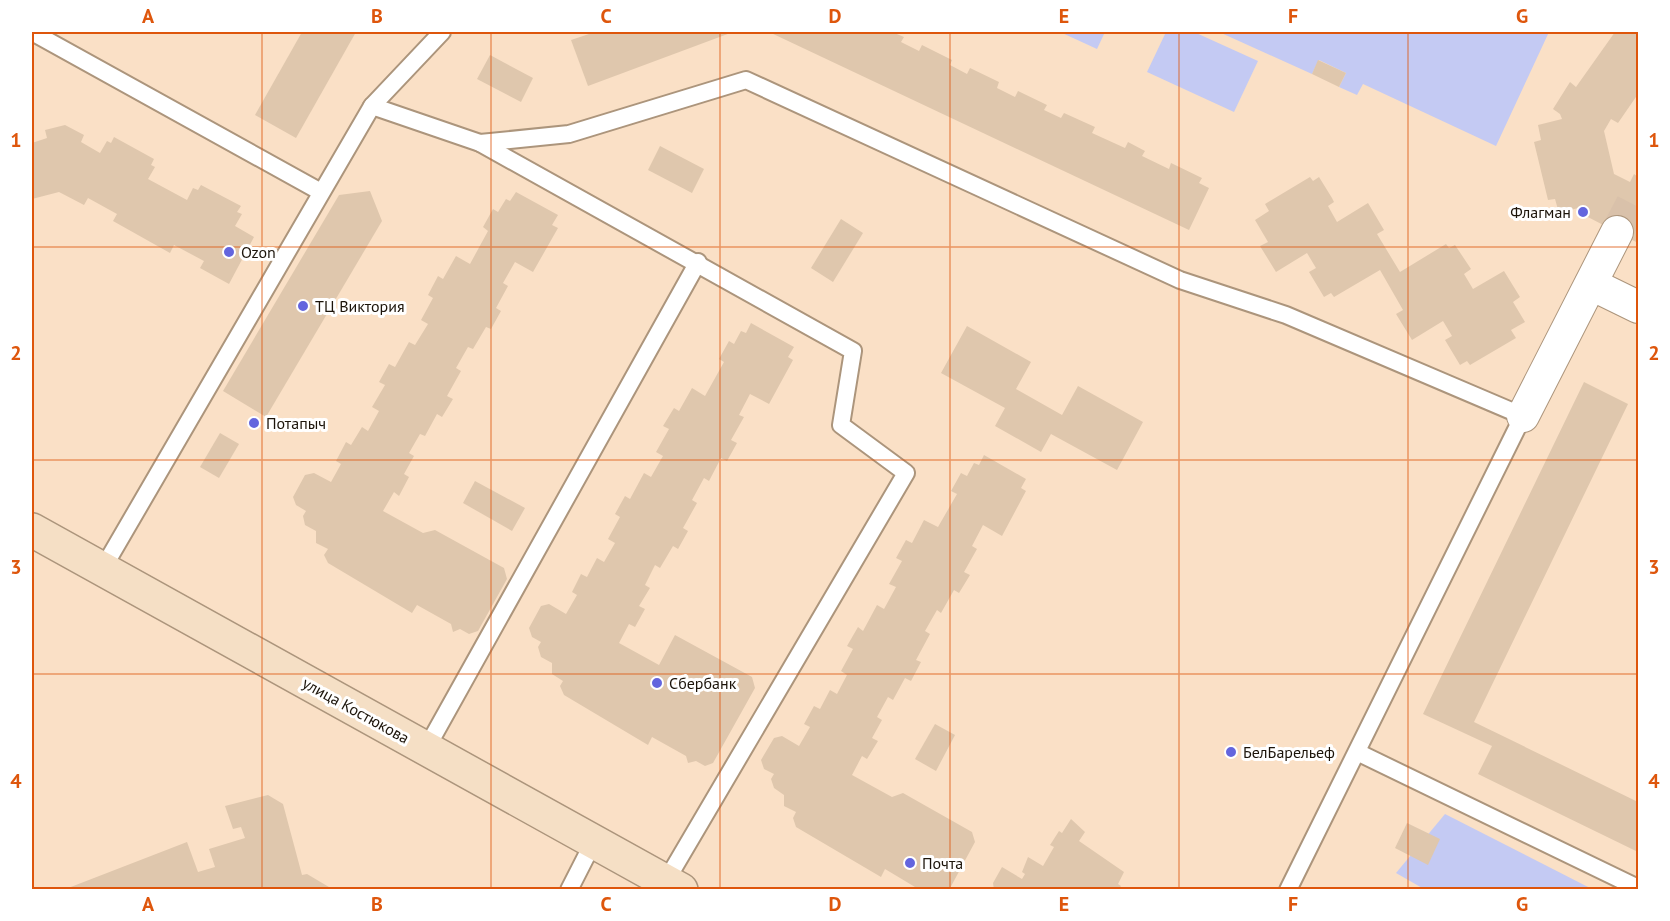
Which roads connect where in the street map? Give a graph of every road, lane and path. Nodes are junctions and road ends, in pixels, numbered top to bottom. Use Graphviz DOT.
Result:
graph roads {
  1 [pos="32,32"];
  2 [pos="442,32"];
  3 [pos="372,106"];
  4 [pos="480,143"];
  5 [pos="321,192"];
  6 [pos="1617,232"];
  7 [pos="698,262"];
  8 [pos="1591,284"];
  9 [pos="1638,307"];
  10 [pos="1523,416"];
  11 [pos="32,530"];
  12 [pos="102,570"];
  13 [pos="426,749"];
  14 [pos="1357,752"];
  15 [pos="594,841"];
  16 [pos="673,885"];
  17 [pos="1638,888"];
  18 [pos="569,890"];
  19 [pos="1288,890"];
  1 -- 5 [label="lane"];
  2 -- 3 [label="lane"];
  3 -- 4 [label="lane"];
  3 -- 5 [label="lane"];
  4 -- 7 [label="lane"];
  4 -- 10 [label="lane"];
  5 -- 12 [label="lane"];
  6 -- 8 [label="street"];
  7 -- 13 [label="lane"];
  7 -- 16 [label="lane"];
  8 -- 9 [label="street"];
  8 -- 10 [label="street"];
  10 -- 14 [label="lane"];
  11 -- 12 [label="main road, улица Костюкова"];
  12 -- 13 [label="main road, улица Костюкова"];
  13 -- 15 [label="main road, улица Костюкова"];
  14 -- 17 [label="lane"];
  14 -- 19 [label="lane"];
  15 -- 16 [label="main road, улица Костюкова"];
  15 -- 18 [label="lane"];
}
